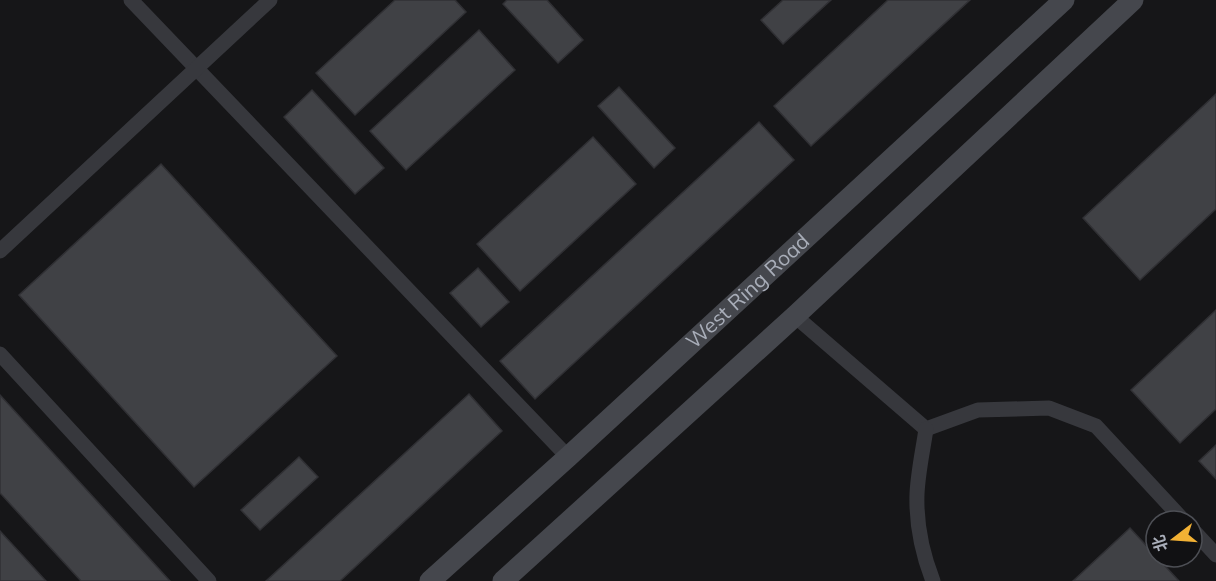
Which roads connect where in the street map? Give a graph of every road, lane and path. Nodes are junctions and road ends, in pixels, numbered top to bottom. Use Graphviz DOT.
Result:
graph roads {
  1 [pos="131,0"];
  2 [pos="270,0"];
  3 [pos="1064,0"];
  4 [pos="1133,0"];
  5 [pos="197,68"];
  6 [pos="0,252"];
  7 [pos="795,316"];
  8 [pos="0,354"];
  9 [pos="926,429"];
  10 [pos="568,457"];
  11 [pos="1173,509"];
  12 [pos="1204,542"];
  13 [pos="1216,555"];
  14 [pos="209,581"];
  15 [pos="430,581"];
  16 [pos="503,581"];
  17 [pos="933,581"];
  1 -- 5 [label="street"];
  2 -- 5 [label="street"];
  3 -- 10 [label="main road, West Ring Road"];
  4 -- 7 [label="main road"];
  5 -- 6 [label="street"];
  5 -- 10 [label="street"];
  7 -- 9 [label="street"];
  7 -- 16 [label="main road"];
  8 -- 14 [label="street"];
  9 -- 11 [label="street"];
  9 -- 17 [label="street"];
  10 -- 15 [label="main road, West Ring Road"];
  12 -- 13 [label="street"];
}
